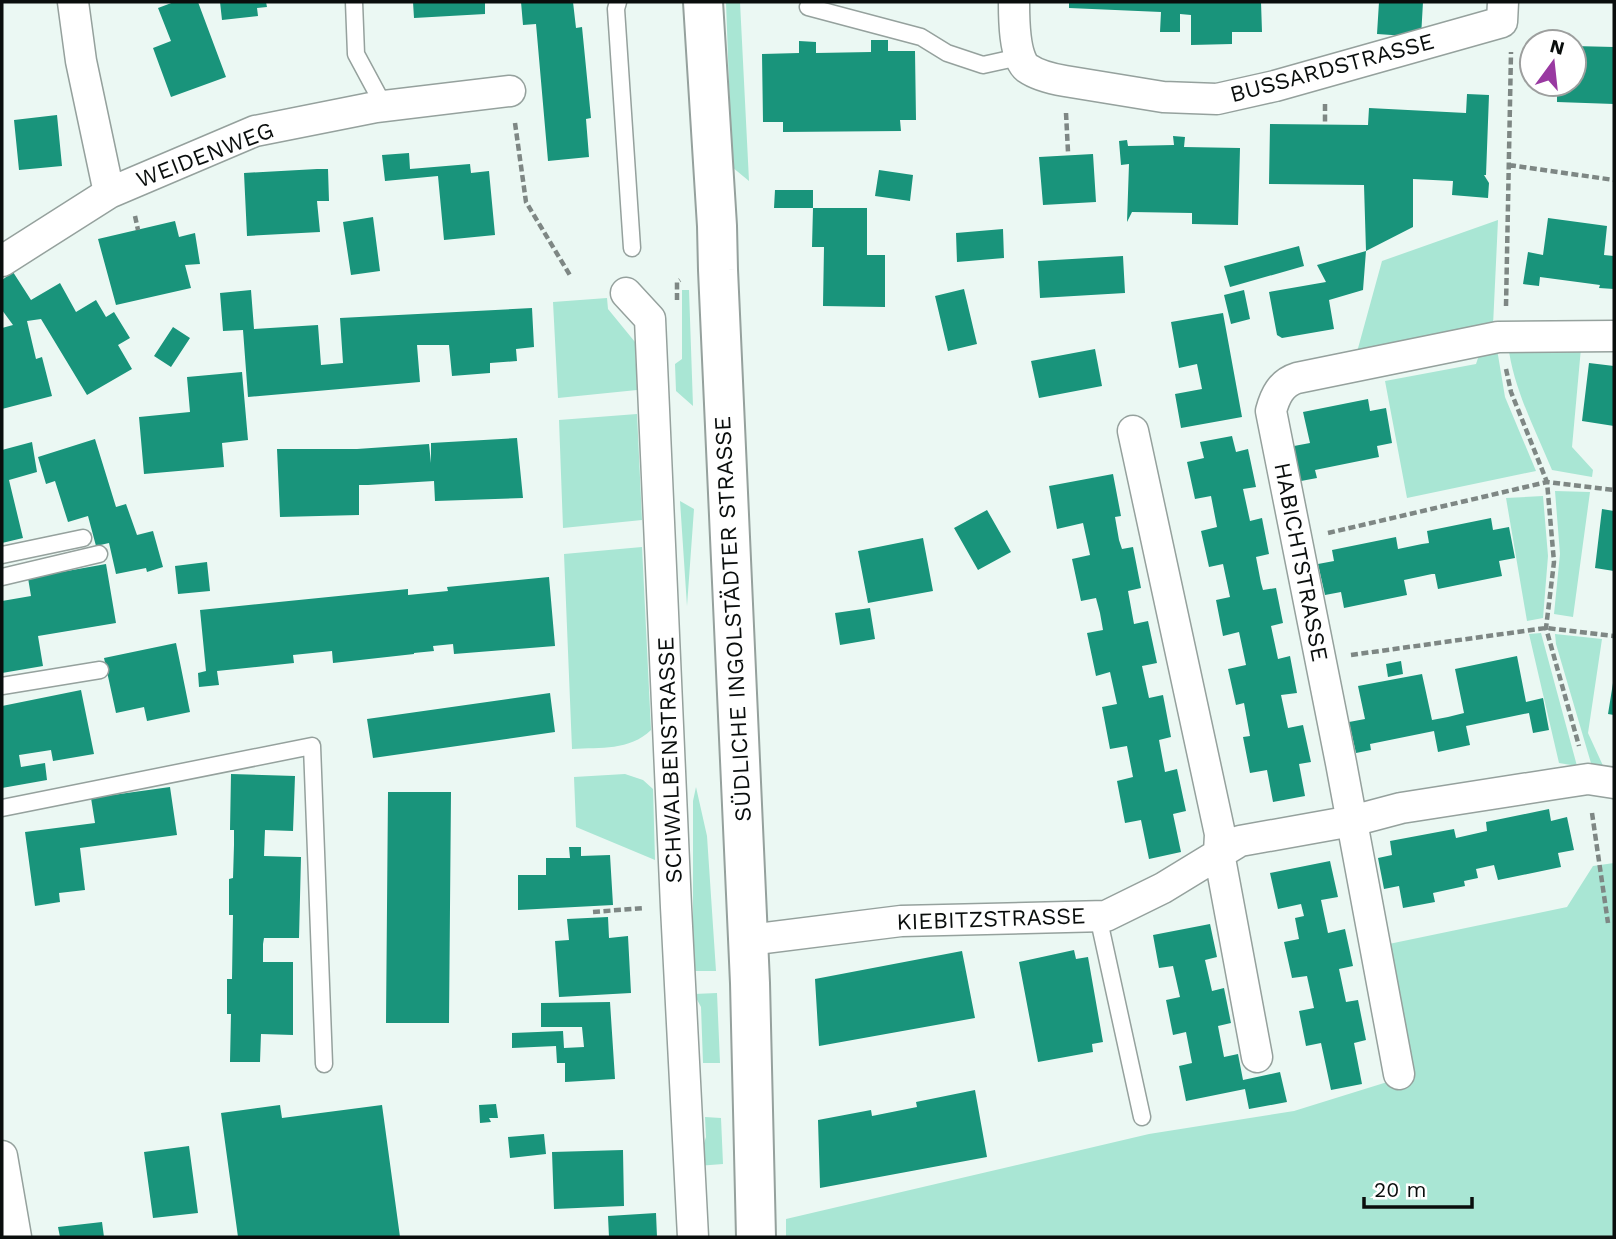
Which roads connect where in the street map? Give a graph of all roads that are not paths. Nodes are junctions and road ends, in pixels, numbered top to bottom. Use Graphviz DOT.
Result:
graph roads {
  1 [pos="73,2"];
  2 [pos="354,2"];
  3 [pos="618,2"];
  4 [pos="703,2"];
  5 [pos="808,6"];
  6 [pos="1014,11"];
  7 [pos="1503,12"];
  8 [pos="1019,57"];
  9 [pos="510,91"];
  10 [pos="384,106"];
  11 [pos="109,192"];
  12 [pos="632,248"];
  13 [pos="2,261"];
  14 [pos="626,293"];
  15 [pos="1614,336"];
  16 [pos="1133,431"];
  17 [pos="83,538"];
  18 [pos="99,554"];
  19 [pos="2,555"];
  20 [pos="2,577"];
  21 [pos="100,670"];
  22 [pos="2,686"];
  23 [pos="1601,781"];
  24 [pos="2,808"];
  25 [pos="1352,821"];
  26 [pos="1219,853"];
  27 [pos="1098,916"];
  28 [pos="748,940"];
  29 [pos="1257,1057"];
  30 [pos="324,1064"];
  31 [pos="1399,1073"];
  32 [pos="1142,1117"];
  33 [pos="2,1156"];
  34 [pos="16,1237"];
  35 [pos="693,1237"];
  36 [pos="756,1237"];
  1 -- 11 [label="street"];
  2 -- 10 [label="lane"];
  3 -- 12 [label="lane"];
  4 -- 28 [label="street, SÜDLICHE INGOLSTÄDTER STRASSE"];
  5 -- 8 [label="lane"];
  6 -- 8 [label="street"];
  7 -- 8 [label="street, BUSSARDSTRASSE"];
  9 -- 10 [label="street, WEIDENWEG"];
  10 -- 11 [label="street, WEIDENWEG"];
  11 -- 13 [label="street, WEIDENWEG"];
  14 -- 35 [label="street, SCHWALBENSTRASSE"];
  15 -- 25 [label="street, HABICHTSTRASSE"];
  16 -- 26 [label="street"];
  17 -- 19 [label="lane"];
  18 -- 20 [label="lane"];
  21 -- 22 [label="lane"];
  23 -- 25 [label="street, KIEBITZSTRASSE"];
  24 -- 30 [label="lane"];
  25 -- 26 [label="street, KIEBITZSTRASSE"];
  25 -- 31 [label="street, HABICHTSTRASSE"];
  26 -- 27 [label="street, KIEBITZSTRASSE"];
  26 -- 29 [label="street"];
  27 -- 28 [label="street, KIEBITZSTRASSE"];
  27 -- 32 [label="lane"];
  28 -- 36 [label="street, SÜDLICHE INGOLSTÄDTER STRASSE"];
  33 -- 34 [label="street"];
}
